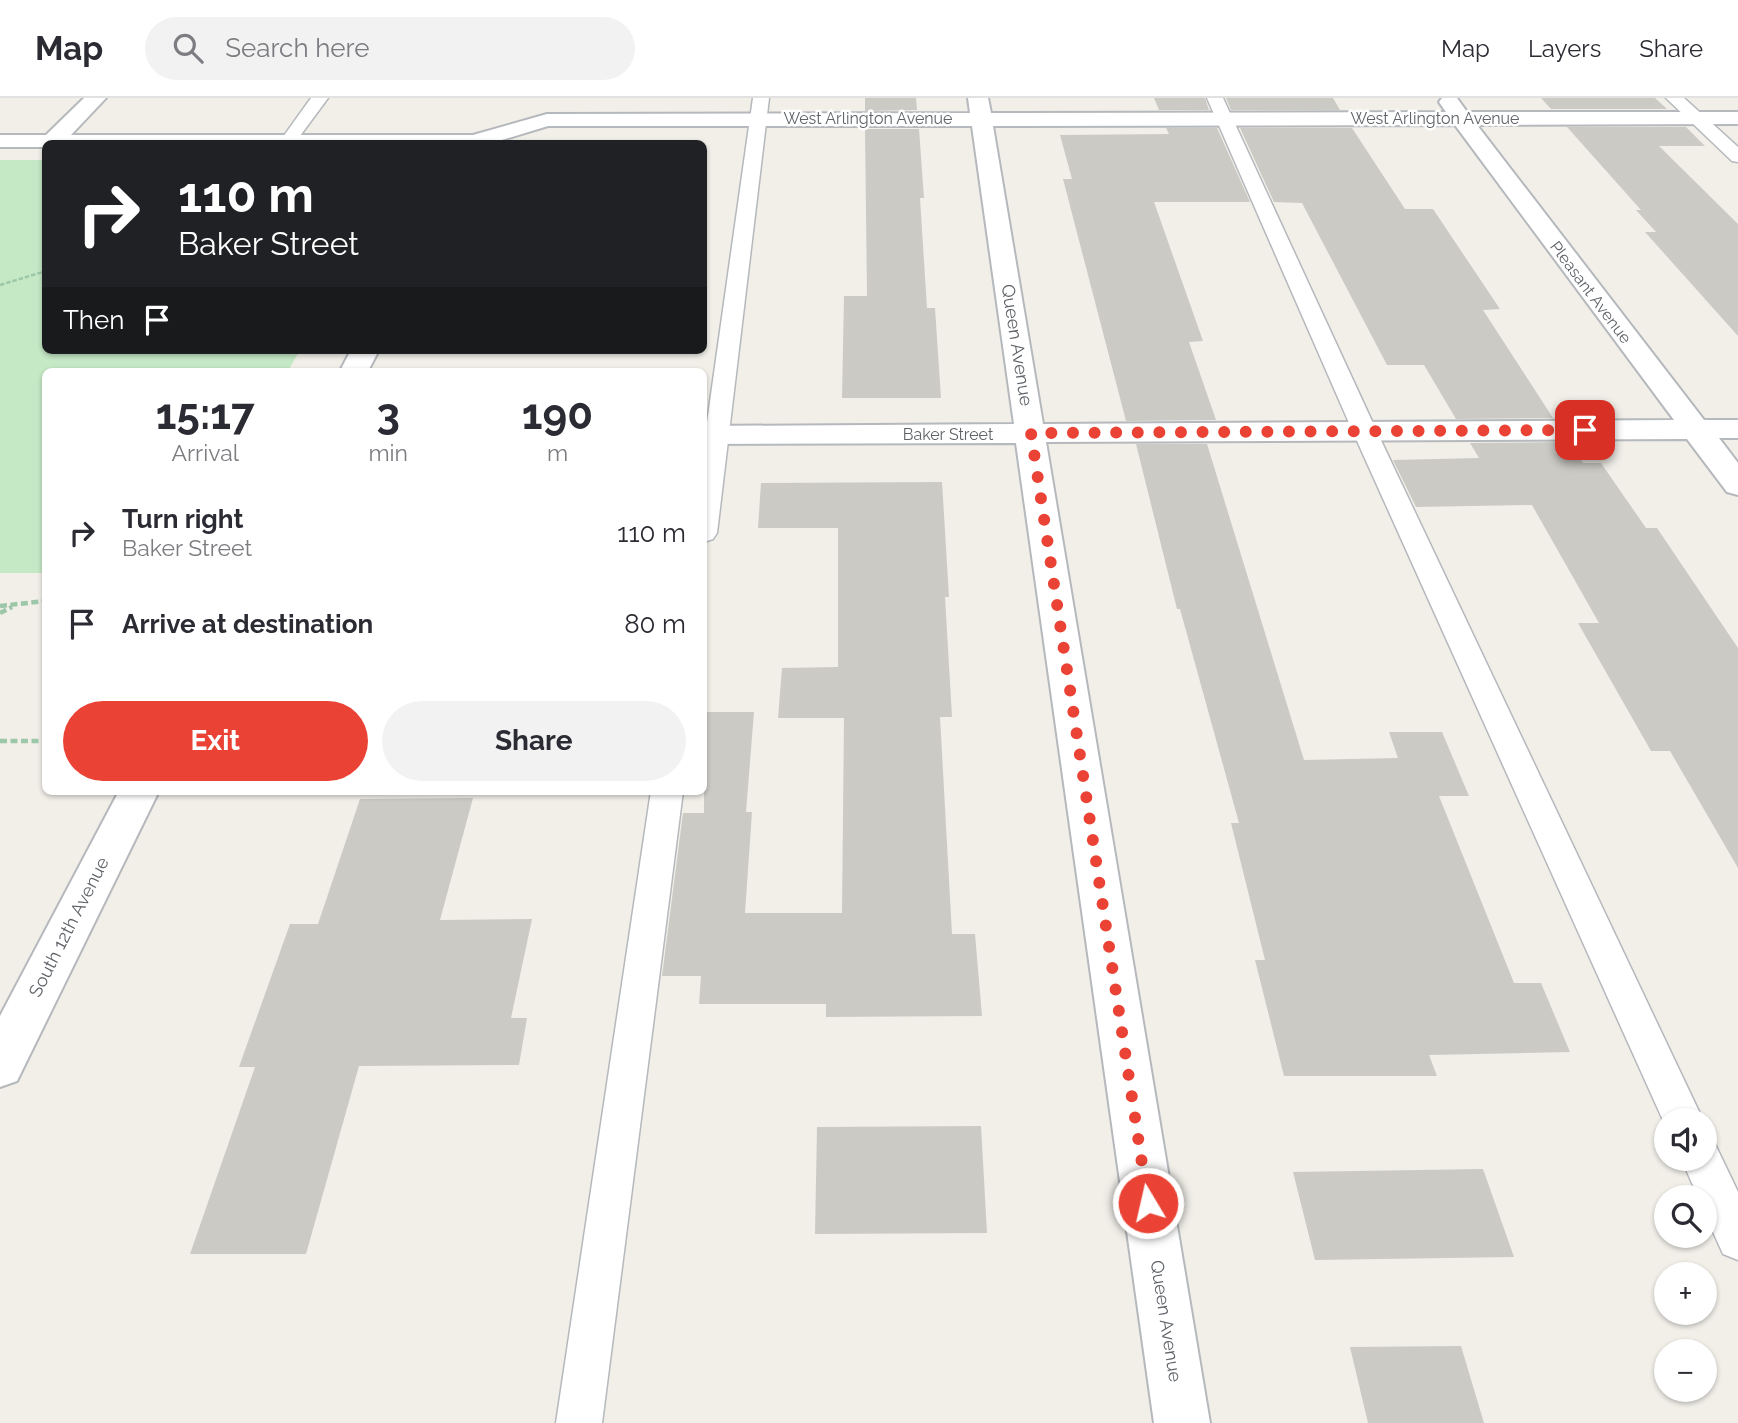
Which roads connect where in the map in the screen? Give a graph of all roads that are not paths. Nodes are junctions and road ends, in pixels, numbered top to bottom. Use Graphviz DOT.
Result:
graph roads {
  1 [pos="96,98"];
  2 [pos="320,98"];
  3 [pos="1674,98"];
  4 [pos="528,108"];
  5 [pos="979,108"];
  6 [pos="1220,108"];
  7 [pos="1453,108"];
  8 [pos="759,109"];
  9 [pos="1696,118"];
  10 [pos="1738,118"];
  11 [pos="53,140"];
  12 [pos="288,140"];
  13 [pos="477,140"];
  14 [pos="481,140"];
  15 [pos="0,141"];
  16 [pos="42,141"];
  17 [pos="1738,156"];
  18 [pos="1738,429"];
  19 [pos="1695,430"];
  20 [pos="1365,432"];
  21 [pos="1031,433"];
  22 [pos="710,435"];
  23 [pos="707,484"];
  24 [pos="1738,485"];
  25 [pos="137,795"];
  26 [pos="666,795"];
  27 [pos="0,1064"];
  28 [pos="1677,1108"];
  29 [pos="1707,1171"];
  30 [pos="1738,1239"];
  31 [pos="579,1423"];
  32 [pos="1182,1423"];
  1 -- 11 [label="street"];
  2 -- 12 [label="lane"];
  3 -- 9 [label="lane"];
  4 -- 13 [label="street"];
  5 -- 6 [label="street, West Arlington Avenue"];
  5 -- 8 [label="street, West Arlington Avenue"];
  5 -- 21 [label="street, Queen Avenue"];
  6 -- 7 [label="street, West Arlington Avenue"];
  6 -- 20 [label="lane"];
  7 -- 9 [label="street, West Arlington Avenue"];
  7 -- 19 [label="street, Pleasant Avenue"];
  8 -- 14 [label="street, West Arlington Avenue"];
  8 -- 22 [label="lane"];
  9 -- 10 [label="street, West Arlington Avenue"];
  9 -- 17 [label="lane"];
  15 -- 16 [label="street, West Arlington Avenue"];
  18 -- 19 [label="street, Baker Street"];
  19 -- 20 [label="street, Baker Street"];
  19 -- 24 [label="street, Pleasant Avenue"];
  20 -- 21 [label="street, Baker Street"];
  20 -- 28 [label="lane"];
  21 -- 22 [label="street, Baker Street"];
  21 -- 32 [label="street, Queen Avenue"];
  22 -- 23 [label="lane"];
  25 -- 27 [label="street, South 12th Avenue"];
  26 -- 31 [label="lane"];
  29 -- 30 [label="lane"];
}
